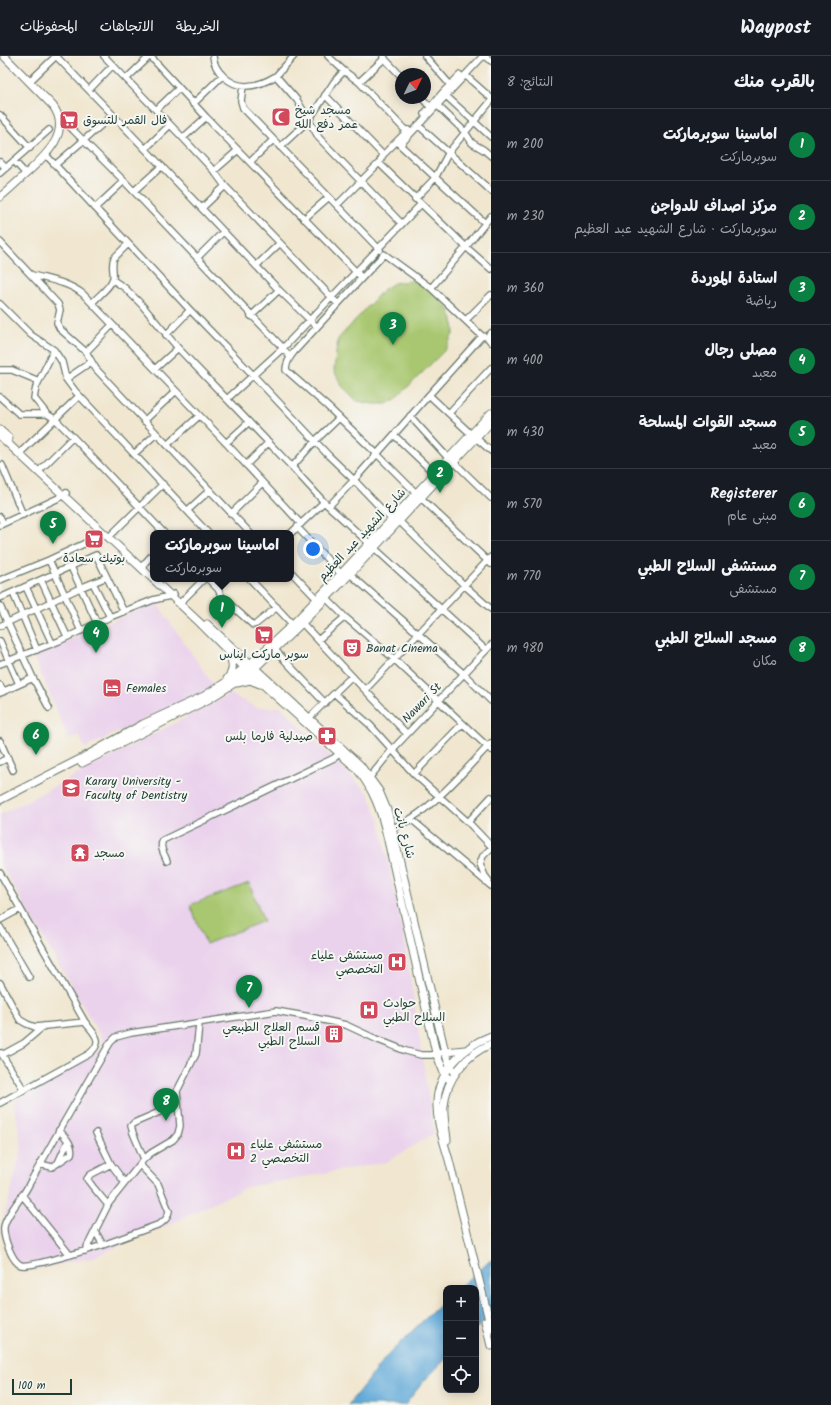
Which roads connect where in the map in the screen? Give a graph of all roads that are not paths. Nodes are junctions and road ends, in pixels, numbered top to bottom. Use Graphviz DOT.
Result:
graph roads {
  1 [pos="4,56"];
  2 [pos="104,56"];
  3 [pos="150,56"];
  4 [pos="213,56"];
  5 [pos="294,56"];
  6 [pos="328,56"];
  7 [pos="424,56"];
  8 [pos="478,56"];
  9 [pos="484,56"];
  10 [pos="384,57"];
  11 [pos="491,61"];
  12 [pos="113,65"];
  13 [pos="395,69"];
  14 [pos="344,71"];
  15 [pos="465,75"];
  16 [pos="222,76"];
  17 [pos="276,76"];
  18 [pos="126,79"];
  19 [pos="29,82"];
  20 [pos="359,82"];
  21 [pos="243,86"];
  22 [pos="452,87"];
  23 [pos="178,89"];
  24 [pos="88,90"];
  25 [pos="444,94"];
  26 [pos="325,95"];
  27 [pos="491,98"];
  28 [pos="491,101"];
  29 [pos="193,104"];
  30 [pos="427,104"];
  31 [pos="437,105"];
  32 [pos="430,107"];
  33 [pos="156,110"];
  34 [pos="0,114"];
  35 [pos="113,115"];
  36 [pos="59,116"];
  37 [pos="206,117"];
  38 [pos="309,120"];
  39 [pos="474,121"];
  40 [pos="170,125"];
  41 [pos="418,125"];
  42 [pos="49,130"];
  43 [pos="407,132"];
  44 [pos="465,132"];
  45 [pos="491,137"];
  46 [pos="183,138"];
  47 [pos="273,140"];
  48 [pos="83,141"];
  49 [pos="280,147"];
  50 [pos="30,148"];
  51 [pos="145,149"];
  52 [pos="238,150"];
  53 [pos="449,152"];
  54 [pos="46,155"];
  55 [pos="383,155"];
  56 [pos="491,156"];
  57 [pos="14,161"];
  58 [pos="0,162"];
  59 [pos="250,162"];
  60 [pos="379,163"];
  61 [pos="55,165"];
  62 [pos="162,166"];
  63 [pos="6,168"];
  64 [pos="214,171"];
  65 [pos="0,173"];
  66 [pos="26,174"];
  67 [pos="434,178"];
  68 [pos="124,181"];
  69 [pos="361,181"];
  70 [pos="225,186"];
  71 [pos="491,191"];
  72 [pos="134,192"];
  73 [pos="0,197"];
  74 [pos="329,197"];
  75 [pos="415,199"];
  76 [pos="421,204"];
  77 [pos="337,205"];
  78 [pos="96,208"];
  79 [pos="202,208"];
  80 [pos="491,216"];
  81 [pos="304,219"];
  82 [pos="485,223"];
  83 [pos="402,224"];
  84 [pos="224,232"];
  85 [pos="0,242"];
  86 [pos="280,243"];
  87 [pos="128,244"];
  88 [pos="466,247"];
  89 [pos="378,249"];
  90 [pos="384,254"];
  91 [pos="197,258"];
  92 [pos="256,266"];
  93 [pos="491,269"];
  94 [pos="356,272"];
  95 [pos="32,275"];
  96 [pos="362,278"];
  97 [pos="112,280"];
  98 [pos="430,288"];
  99 [pos="279,290"];
  100 [pos="491,295"];
  101 [pos="332,298"];
  102 [pos="92,303"];
  103 [pos="0,304"];
  104 [pos="338,304"];
  105 [pos="190,310"];
  106 [pos="251,316"];
  107 [pos="466,320"];
  108 [pos="310,321"];
  109 [pos="112,325"];
  110 [pos="317,327"];
  111 [pos="166,334"];
  112 [pos="488,337"];
  113 [pos="178,348"];
  114 [pos="283,348"];
  115 [pos="54,350"];
  116 [pos="86,352"];
  117 [pos="290,357"];
  118 [pos="91,362"];
  119 [pos="491,368"];
  120 [pos="155,369"];
  121 [pos="0,370"];
  122 [pos="254,376"];
  123 [pos="66,380"];
  124 [pos="39,381"];
  125 [pos="176,391"];
  126 [pos="429,395"];
  127 [pos="79,396"];
  128 [pos="227,399"];
  129 [pos="1,401"];
  130 [pos="449,413"];
  131 [pos="491,413"];
  132 [pos="46,414"];
  133 [pos="199,416"];
  134 [pos="410,416"];
  135 [pos="339,418"];
  136 [pos="54,419"];
  137 [pos="144,421"];
  138 [pos="249,422"];
  139 [pos="491,422"];
  140 [pos="0,430"];
  141 [pos="156,434"];
  142 [pos="394,435"];
  143 [pos="0,436"];
  144 [pos="474,436"];
  145 [pos="73,437"];
  146 [pos="315,441"];
  147 [pos="268,442"];
  148 [pos="226,443"];
  149 [pos="167,445"];
  150 [pos="22,451"];
  151 [pos="491,451"];
  152 [pos="134,454"];
  153 [pos="377,454"];
  154 [pos="452,460"];
  155 [pos="2,465"];
  156 [pos="246,465"];
  157 [pos="292,467"];
  158 [pos="41,469"];
  159 [pos="438,474"];
  160 [pos="354,480"];
  161 [pos="262,483"];
  162 [pos="163,484"];
  163 [pos="210,490"];
  164 [pos="64,494"];
  165 [pos="419,496"];
  166 [pos="491,498"];
  167 [pos="326,504"];
  168 [pos="139,507"];
  169 [pos="188,510"];
  170 [pos="231,514"];
  171 [pos="22,515"];
  172 [pos="0,517"];
  173 [pos="396,520"];
  174 [pos="2,524"];
  175 [pos="299,525"];
  176 [pos="161,530"];
  177 [pos="205,530"];
  178 [pos="247,530"];
  179 [pos="294,530"];
  180 [pos="111,535"];
  181 [pos="90,541"];
  182 [pos="372,546"];
  183 [pos="150,557"];
  184 [pos="49,560"];
  185 [pos="490,560"];
  186 [pos="142,565"];
  187 [pos="71,567"];
  188 [pos="150,572"];
  189 [pos="55,574"];
  190 [pos="150,574"];
  191 [pos="341,574"];
  192 [pos="350,574"];
  193 [pos="294,575"];
  194 [pos="107,577"];
  195 [pos="0,580"];
  196 [pos="41,580"];
  197 [pos="158,582"];
  198 [pos="161,582"];
  199 [pos="201,582"];
  200 [pos="211,582"];
  201 [pos="253,582"];
  202 [pos="93,583"];
  203 [pos="464,585"];
  204 [pos="26,587"];
  205 [pos="80,588"];
  206 [pos="13,593"];
  207 [pos="65,595"];
  208 [pos="172,595"];
  209 [pos="0,598"];
  210 [pos="326,598"];
  211 [pos="317,599"];
  212 [pos="182,601"];
  213 [pos="50,602"];
  214 [pos="0,606"];
  215 [pos="277,607"];
  216 [pos="36,609"];
  217 [pos="442,609"];
  218 [pos="491,609"];
  219 [pos="124,612"];
  220 [pos="23,615"];
  221 [pos="110,617"];
  222 [pos="345,617"];
  223 [pos="7,622"];
  224 [pos="97,623"];
  225 [pos="297,625"];
  226 [pos="0,626"];
  227 [pos="81,631"];
  228 [pos="418,634"];
  229 [pos="67,636"];
  230 [pos="318,640"];
  231 [pos="0,641"];
  232 [pos="52,643"];
  233 [pos="491,646"];
  234 [pos="37,650"];
  235 [pos="275,650"];
  236 [pos="486,650"];
  237 [pos="232,651"];
  238 [pos="263,652"];
  239 [pos="23,655"];
  240 [pos="394,659"];
  241 [pos="9,660"];
  242 [pos="0,664"];
  243 [pos="250,668"];
  244 [pos="464,674"];
  245 [pos="352,676"];
  246 [pos="33,678"];
  247 [pos="19,684"];
  248 [pos="223,684"];
  249 [pos="234,684"];
  250 [pos="0,685"];
  251 [pos="265,686"];
  252 [pos="365,690"];
  253 [pos="1,692"];
  254 [pos="335,694"];
  255 [pos="491,701"];
  256 [pos="439,702"];
  257 [pos="325,703"];
  258 [pos="49,708"];
  259 [pos="310,718"];
  260 [pos="462,724"];
  261 [pos="407,734"];
  262 [pos="0,741"];
  263 [pos="490,746"];
  264 [pos="392,750"];
  265 [pos="342,752"];
  266 [pos="8,758"];
  267 [pos="83,760"];
  268 [pos="0,762"];
  269 [pos="13,770"];
  270 [pos="414,774"];
  271 [pos="370,776"];
  272 [pos="439,797"];
  273 [pos="491,797"];
  274 [pos="0,800"];
  275 [pos="0,804"];
  276 [pos="412,819"];
  277 [pos="468,822"];
  278 [pos="392,828"];
  279 [pos="491,847"];
  280 [pos="167,860"];
  281 [pos="0,873"];
  282 [pos="491,885"];
  283 [pos="20,909"];
  284 [pos="0,920"];
  285 [pos="0,927"];
  286 [pos="29,978"];
  287 [pos="0,983"];
  288 [pos="85,1022"];
  289 [pos="199,1024"];
  290 [pos="44,1025"];
  291 [pos="491,1036"];
  292 [pos="491,1044"];
  293 [pos="466,1050"];
  294 [pos="445,1052"];
  295 [pos="1,1054"];
  296 [pos="436,1054"];
  297 [pos="450,1066"];
  298 [pos="456,1073"];
  299 [pos="445,1075"];
  300 [pos="451,1081"];
  301 [pos="24,1090"];
  302 [pos="0,1103"];
  303 [pos="178,1104"];
  304 [pos="59,1130"];
  305 [pos="96,1133"];
  306 [pos="144,1159"];
  307 [pos="449,1160"];
  308 [pos="40,1164"];
  309 [pos="111,1164"];
  310 [pos="140,1165"];
  311 [pos="124,1183"];
  312 [pos="22,1195"];
  313 [pos="108,1205"];
  314 [pos="95,1231"];
  315 [pos="103,1245"];
  316 [pos="86,1251"];
  317 [pos="472,1254"];
  318 [pos="70,1255"];
  319 [pos="491,1308"];
  320 [pos="491,1328"];
  321 [pos="491,1346"];
  1 -- 19 [label="main road"];
  2 -- 12 [label="street"];
  3 -- 18 [label="street"];
  3 -- 23 [label="street"];
  4 -- 16 [label="street"];
  5 -- 17 [label="street"];
  6 -- 14 [label="street"];
  7 -- 22 [label="street"];
  8 -- 22 [label="street"];
  9 -- 11 [label="street"];
  9 -- 15 [label="street"];
  10 -- 13 [label="street"];
  10 -- 20 [label="street"];
  12 -- 18 [label="street"];
  12 -- 24 [label="street"];
  14 -- 20 [label="street"];
  14 -- 26 [label="street"];
  15 -- 22 [label="street"];
  15 -- 27 [label="street"];
  16 -- 21 [label="street"];
  16 -- 29 [label="street"];
  17 -- 21 [label="street"];
  17 -- 38 [label="street"];
  18 -- 33 [label="street"];
  19 -- 24 [label="street"];
  19 -- 36 [label="main road"];
  20 -- 43 [label="street"];
  21 -- 47 [label="street"];
  22 -- 25 [label="street"];
  23 -- 29 [label="street"];
  23 -- 33 [label="street"];
  24 -- 35 [label="street"];
  25 -- 31 [label="street"];
  25 -- 32 [label="street"];
  25 -- 39 [label="street"];
  26 -- 38 [label="street"];
  26 -- 55 [label="street"];
  28 -- 39 [label="street"];
  29 -- 37 [label="street"];
  30 -- 32 [label="street"];
  31 -- 41 [label="street"];
  31 -- 44 [label="street"];
  32 -- 43 [label="street"];
  33 -- 40 [label="street"];
  34 -- 50 [label="street"];
  35 -- 48 [label="street"];
  35 -- 51 [label="street"];
  36 -- 48 [label="street"];
  36 -- 54 [label="main road"];
  37 -- 46 [label="street"];
  37 -- 52 [label="street"];
  38 -- 49 [label="street"];
  38 -- 69 [label="street"];
  39 -- 44 [label="street"];
  39 -- 45 [label="street"];
  40 -- 46 [label="street"];
  40 -- 51 [label="street"];
  41 -- 53 [label="street"];
  41 -- 67 [label="street"];
  42 -- 50 [label="street"];
  43 -- 55 [label="street"];
  44 -- 53 [label="street"];
  44 -- 56 [label="street"];
  46 -- 64 [label="street"];
  47 -- 49 [label="street"];
  47 -- 59 [label="street"];
  48 -- 61 [label="street"];
  48 -- 68 [label="street"];
  49 -- 74 [label="street"];
  50 -- 57 [label="street"];
  51 -- 62 [label="street"];
  52 -- 59 [label="street"];
  52 -- 64 [label="street"];
  53 -- 67 [label="street"];
  53 -- 71 [label="street"];
  54 -- 61 [label="street"];
  54 -- 66 [label="main road"];
  55 -- 60 [label="street"];
  57 -- 63 [label="street"];
  57 -- 66 [label="street"];
  58 -- 63 [label="street"];
  59 -- 81 [label="street"];
  60 -- 69 [label="street"];
  60 -- 75 [label="street"];
  61 -- 78 [label="street"];
  62 -- 72 [label="street"];
  62 -- 79 [label="street"];
  63 -- 65 [label="street"];
  64 -- 70 [label="street"];
  66 -- 73 [label="main road"];
  67 -- 75 [label="street"];
  67 -- 82 [label="street"];
  68 -- 72 [label="street"];
  68 -- 78 [label="street"];
  69 -- 77 [label="street"];
  69 -- 83 [label="street"];
  70 -- 79 [label="street"];
  70 -- 86 [label="street"];
  72 -- 91 [label="street"];
  74 -- 77 [label="street"];
  74 -- 81 [label="street"];
  75 -- 76 [label="street"];
  76 -- 83 [label="street"];
  76 -- 88 [label="street"];
  77 -- 89 [label="street"];
  78 -- 87 [label="street"];
  79 -- 84 [label="street"];
  80 -- 82 [label="street"];
  81 -- 94 [label="street"];
  82 -- 88 [label="street"];
  83 -- 89 [label="street"];
  84 -- 91 [label="street"];
  84 -- 92 [label="street"];
  85 -- 95 [label="street"];
  86 -- 92 [label="street"];
  86 -- 101 [label="street"];
  87 -- 97 [label="street"];
  87 -- 105 [label="street"];
  88 -- 93 [label="street"];
  88 -- 98 [label="street"];
  89 -- 90 [label="street"];
  89 -- 94 [label="street"];
  90 -- 96 [label="street"];
  90 -- 98 [label="street"];
  91 -- 106 [label="street"];
  92 -- 99 [label="street"];
  94 -- 96 [label="street"];
  94 -- 101 [label="street"];
  95 -- 102 [label="street"];
  95 -- 116 [label="street"];
  96 -- 104 [label="street"];
  97 -- 102 [label="street"];
  97 -- 111 [label="street"];
  98 -- 107 [label="street"];
  99 -- 106 [label="street"];
  99 -- 108 [label="street"];
  100 -- 107 [label="street"];
  101 -- 104 [label="street"];
  101 -- 108 [label="street"];
  102 -- 109 [label="street"];
  103 -- 115 [label="street"];
  104 -- 110 [label="street"];
  105 -- 111 [label="street"];
  105 -- 122 [label="street"];
  106 -- 114 [label="street"];
  107 -- 112 [label="street"];
  108 -- 110 [label="street"];
  108 -- 114 [label="street"];
  109 -- 116 [label="street"];
  109 -- 120 [label="street"];
  110 -- 117 [label="street"];
  111 -- 113 [label="street"];
  112 -- 126 [label="street"];
  113 -- 120 [label="street"];
  113 -- 128 [label="street"];
  114 -- 117 [label="street"];
  114 -- 122 [label="street"];
  115 -- 123 [label="street"];
  115 -- 124 [label="street"];
  116 -- 118 [label="street"];
  117 -- 135 [label="street"];
  118 -- 123 [label="street"];
  118 -- 137 [label="street"];
  119 -- 130 [label="street"];
  120 -- 125 [label="street"];
  121 -- 124 [label="street"];
  122 -- 128 [label="street"];
  122 -- 146 [label="street"];
  123 -- 127 [label="street"];
  124 -- 132 [label="street"];
  125 -- 133 [label="street"];
  125 -- 137 [label="street"];
  126 -- 130 [label="street"];
  126 -- 134 [label="street"];
  127 -- 136 [label="street"];
  127 -- 152 [label="street"];
  128 -- 138 [label="street"];
  129 -- 132 [label="street"];
  130 -- 144 [label="street"];
  131 -- 144 [label="main road, شارع الشهيد عبد العظيم"];
  132 -- 136 [label="street"];
  133 -- 148 [label="street"];
  133 -- 149 [label="street"];
  134 -- 142 [label="street"];
  134 -- 154 [label="street"];
  135 -- 146 [label="street"];
  135 -- 153 [label="street"];
  136 -- 145 [label="street"];
  136 -- 150 [label="street"];
  137 -- 141 [label="street"];
  138 -- 147 [label="street"];
  138 -- 148 [label="street"];
  139 -- 144 [label="main road, شارع الشهيد عبد العظيم"];
  140 -- 150 [label="main road"];
  141 -- 149 [label="street"];
  141 -- 152 [label="street"];
  142 -- 153 [label="street"];
  142 -- 159 [label="street"];
  143 -- 164 [label="main road"];
  144 -- 151 [label="street"];
  144 -- 154 [label="main road, شارع الشهيد عبد العظيم"];
  145 -- 158 [label="street"];
  145 -- 168 [label="street"];
  146 -- 157 [label="street"];
  146 -- 160 [label="street"];
  147 -- 156 [label="street"];
  147 -- 157 [label="street"];
  148 -- 156 [label="street"];
  149 -- 163 [label="street"];
  150 -- 158 [label="main road"];
  152 -- 162 [label="street"];
  153 -- 160 [label="street"];
  153 -- 165 [label="street"];
  154 -- 159 [label="main road, شارع الشهيد عبد العظيم"];
  154 -- 166 [label="street"];
  155 -- 171 [label="street"];
  156 -- 161 [label="street"];
  157 -- 167 [label="street"];
  158 -- 164 [label="main road"];
  159 -- 165 [label="main road, شارع الشهيد عبد العظيم"];
  160 -- 167 [label="street"];
  160 -- 173 [label="street"];
  161 -- 170 [label="street"];
  161 -- 175 [label="street"];
  162 -- 168 [label="street"];
  162 -- 169 [label="street"];
  163 -- 169 [label="street"];
  163 -- 170 [label="street"];
  164 -- 171 [label="street"];
  164 -- 180 [label="main road"];
  164 -- 190 [label="main road"];
  165 -- 173 [label="main road, شارع الشهيد عبد العظيم"];
  165 -- 185 [label="street"];
  167 -- 175 [label="street"];
  167 -- 182 [label="street"];
  168 -- 176 [label="street"];
  168 -- 180 [label="street"];
  169 -- 177 [label="street"];
  170 -- 178 [label="street"];
  171 -- 174 [label="street"];
  172 -- 174 [label="street"];
  173 -- 182 [label="main road, شارع الشهيد عبد العظيم"];
  173 -- 203 [label="street"];
  175 -- 179 [label="street"];
  175 -- 191 [label="street"];
  180 -- 186 [label="main road"];
  181 -- 184 [label="street"];
  182 -- 191 [label="main road, شارع الشهيد عبد العظيم"];
  182 -- 192 [label="main road, شارع الشهيد عبد العظيم"];
  182 -- 217 [label="street"];
  183 -- 186 [label="street"];
  184 -- 189 [label="street"];
  184 -- 195 [label="street"];
  185 -- 203 [label="street"];
  186 -- 188 [label="main road"];
  187 -- 189 [label="street"];
  187 -- 194 [label="street"];
  187 -- 205 [label="street"];
  189 -- 196 [label="street"];
  189 -- 207 [label="street"];
  191 -- 211 [label="main road, شارع الشهيد عبد العظيم"];
  192 -- 210 [label="main road, شارع الشهيد عبد العظيم"];
  192 -- 228 [label="street"];
  193 -- 211 [label="street"];
  194 -- 202 [label="street"];
  194 -- 219 [label="street"];
  196 -- 204 [label="street"];
  196 -- 213 [label="street"];
  197 -- 208 [label="main road"];
  198 -- 208 [label="main road"];
  199 -- 212 [label="street"];
  200 -- 215 [label="street"];
  201 -- 215 [label="street"];
  202 -- 205 [label="street"];
  202 -- 221 [label="street"];
  203 -- 217 [label="street"];
  203 -- 218 [label="street"];
  204 -- 206 [label="street"];
  204 -- 216 [label="street"];
  205 -- 207 [label="street"];
  205 -- 224 [label="street"];
  206 -- 209 [label="street"];
  206 -- 220 [label="street"];
  207 -- 213 [label="street"];
  207 -- 227 [label="street"];
  208 -- 212 [label="main road"];
  208 -- 219 [label="street"];
  208 -- 237 [label="main road"];
  210 -- 222 [label="street"];
  210 -- 225 [label="main road, شارع الشهيد عبد العظيم"];
  211 -- 225 [label="main road, شارع الشهيد عبد العظيم"];
  212 -- 237 [label="main road"];
  213 -- 216 [label="street"];
  213 -- 229 [label="street"];
  214 -- 223 [label="street"];
  215 -- 225 [label="street"];
  216 -- 220 [label="street"];
  216 -- 232 [label="street"];
  217 -- 228 [label="street"];
  217 -- 236 [label="street"];
  219 -- 221 [label="street"];
  220 -- 223 [label="street"];
  220 -- 234 [label="street"];
  221 -- 224 [label="street"];
  222 -- 230 [label="street"];
  222 -- 240 [label="street"];
  223 -- 226 [label="street"];
  223 -- 239 [label="street"];
  224 -- 227 [label="street"];
  225 -- 230 [label="street"];
  225 -- 235 [label="main road, شارع الشهيد عبد العظيم"];
  225 -- 238 [label="main road, شارع الشهيد عبد العظيم"];
  227 -- 229 [label="street"];
  228 -- 240 [label="street"];
  228 -- 244 [label="street"];
  229 -- 232 [label="street"];
  230 -- 245 [label="street"];
  231 -- 241 [label="street"];
  232 -- 234 [label="street"];
  233 -- 236 [label="street, Nawari St"];
  234 -- 239 [label="street"];
  235 -- 243 [label="main road, شارع الشهيد عبد العظيم"];
  235 -- 257 [label="street"];
  236 -- 244 [label="street, Nawari St"];
  237 -- 238 [label="main road"];
  237 -- 243 [label="main road"];
  237 -- 248 [label="main road"];
  238 -- 243 [label="main road, شارع الشهيد عبد العظيم"];
  239 -- 241 [label="street"];
  239 -- 246 [label="street"];
  240 -- 252 [label="street"];
  240 -- 256 [label="street"];
  241 -- 242 [label="street"];
  241 -- 247 [label="street"];
  243 -- 248 [label="main road"];
  243 -- 249 [label="main road"];
  243 -- 251 [label="main road, شارع بانت"];
  243 -- 259 [label="main road, شارع بانت"];
  244 -- 255 [label="street"];
  244 -- 256 [label="street, Nawari St"];
  245 -- 252 [label="street"];
  245 -- 254 [label="street"];
  246 -- 247 [label="street"];
  246 -- 258 [label="street"];
  247 -- 253 [label="street"];
  248 -- 267 [label="main road"];
  249 -- 251 [label="main road"];
  249 -- 267 [label="main road"];
  250 -- 253 [label="street"];
  251 -- 265 [label="main road, شارع بانت"];
  252 -- 261 [label="street"];
  254 -- 257 [label="street"];
  254 -- 264 [label="street"];
  256 -- 260 [label="street"];
  256 -- 261 [label="street, Nawari St"];
  257 -- 259 [label="street"];
  259 -- 265 [label="main road, شارع بانت"];
  260 -- 263 [label="street"];
  260 -- 270 [label="street"];
  261 -- 264 [label="street, Nawari St"];
  262 -- 266 [label="street"];
  263 -- 272 [label="street"];
  264 -- 270 [label="street"];
  264 -- 271 [label="street, Nawari St"];
  265 -- 271 [label="main road, شارع بانت"];
  265 -- 280 [label="street"];
  265 -- 296 [label="main road, شارع بانت"];
  266 -- 268 [label="street"];
  266 -- 269 [label="street"];
  267 -- 274 [label="main road"];
  267 -- 275 [label="main road"];
  270 -- 272 [label="street"];
  271 -- 278 [label="main road, شارع بانت"];
  272 -- 276 [label="street"];
  272 -- 277 [label="street"];
  273 -- 277 [label="street"];
  276 -- 278 [label="street"];
  276 -- 282 [label="street"];
  277 -- 279 [label="street"];
  278 -- 294 [label="main road, شارع بانت"];
  279 -- 282 [label="street"];
  281 -- 283 [label="street"];
  283 -- 284 [label="street"];
  283 -- 288 [label="street"];
  285 -- 286 [label="street"];
  287 -- 290 [label="street"];
  288 -- 290 [label="street"];
  288 -- 301 [label="street"];
  289 -- 296 [label="street"];
  289 -- 303 [label="street"];
  289 -- 304 [label="street"];
  290 -- 295 [label="street"];
  291 -- 293 [label="main road"];
  292 -- 298 [label="main road"];
  293 -- 294 [label="main road"];
  293 -- 297 [label="main road"];
  294 -- 296 [label="street"];
  294 -- 297 [label="main road, شارع بانت"];
  295 -- 301 [label="street"];
  296 -- 299 [label="main road, شارع بانت"];
  297 -- 298 [label="main road"];
  297 -- 299 [label="main road"];
  298 -- 300 [label="main road"];
  299 -- 300 [label="main road, شارع بانت"];
  299 -- 307 [label="main road"];
  300 -- 307 [label="main road"];
  301 -- 302 [label="street"];
  303 -- 306 [label="street"];
  303 -- 306 [label="street"];
  304 -- 308 [label="street"];
  304 -- 308 [label="street"];
  305 -- 309 [label="street"];
  306 -- 310 [label="street"];
  307 -- 317 [label="main road"];
  308 -- 312 [label="street"];
  309 -- 311 [label="street"];
  309 -- 313 [label="street"];
  310 -- 311 [label="street"];
  310 -- 315 [label="street"];
  311 -- 313 [label="street"];
  312 -- 318 [label="street"];
  312 -- 318 [label="street"];
  313 -- 314 [label="street"];
  314 -- 315 [label="street"];
  314 -- 316 [label="street"];
  315 -- 316 [label="street"];
  316 -- 318 [label="street"];
  317 -- 319 [label="main road"];
  317 -- 320 [label="main road"];
  317 -- 321 [label="main road"];
}
